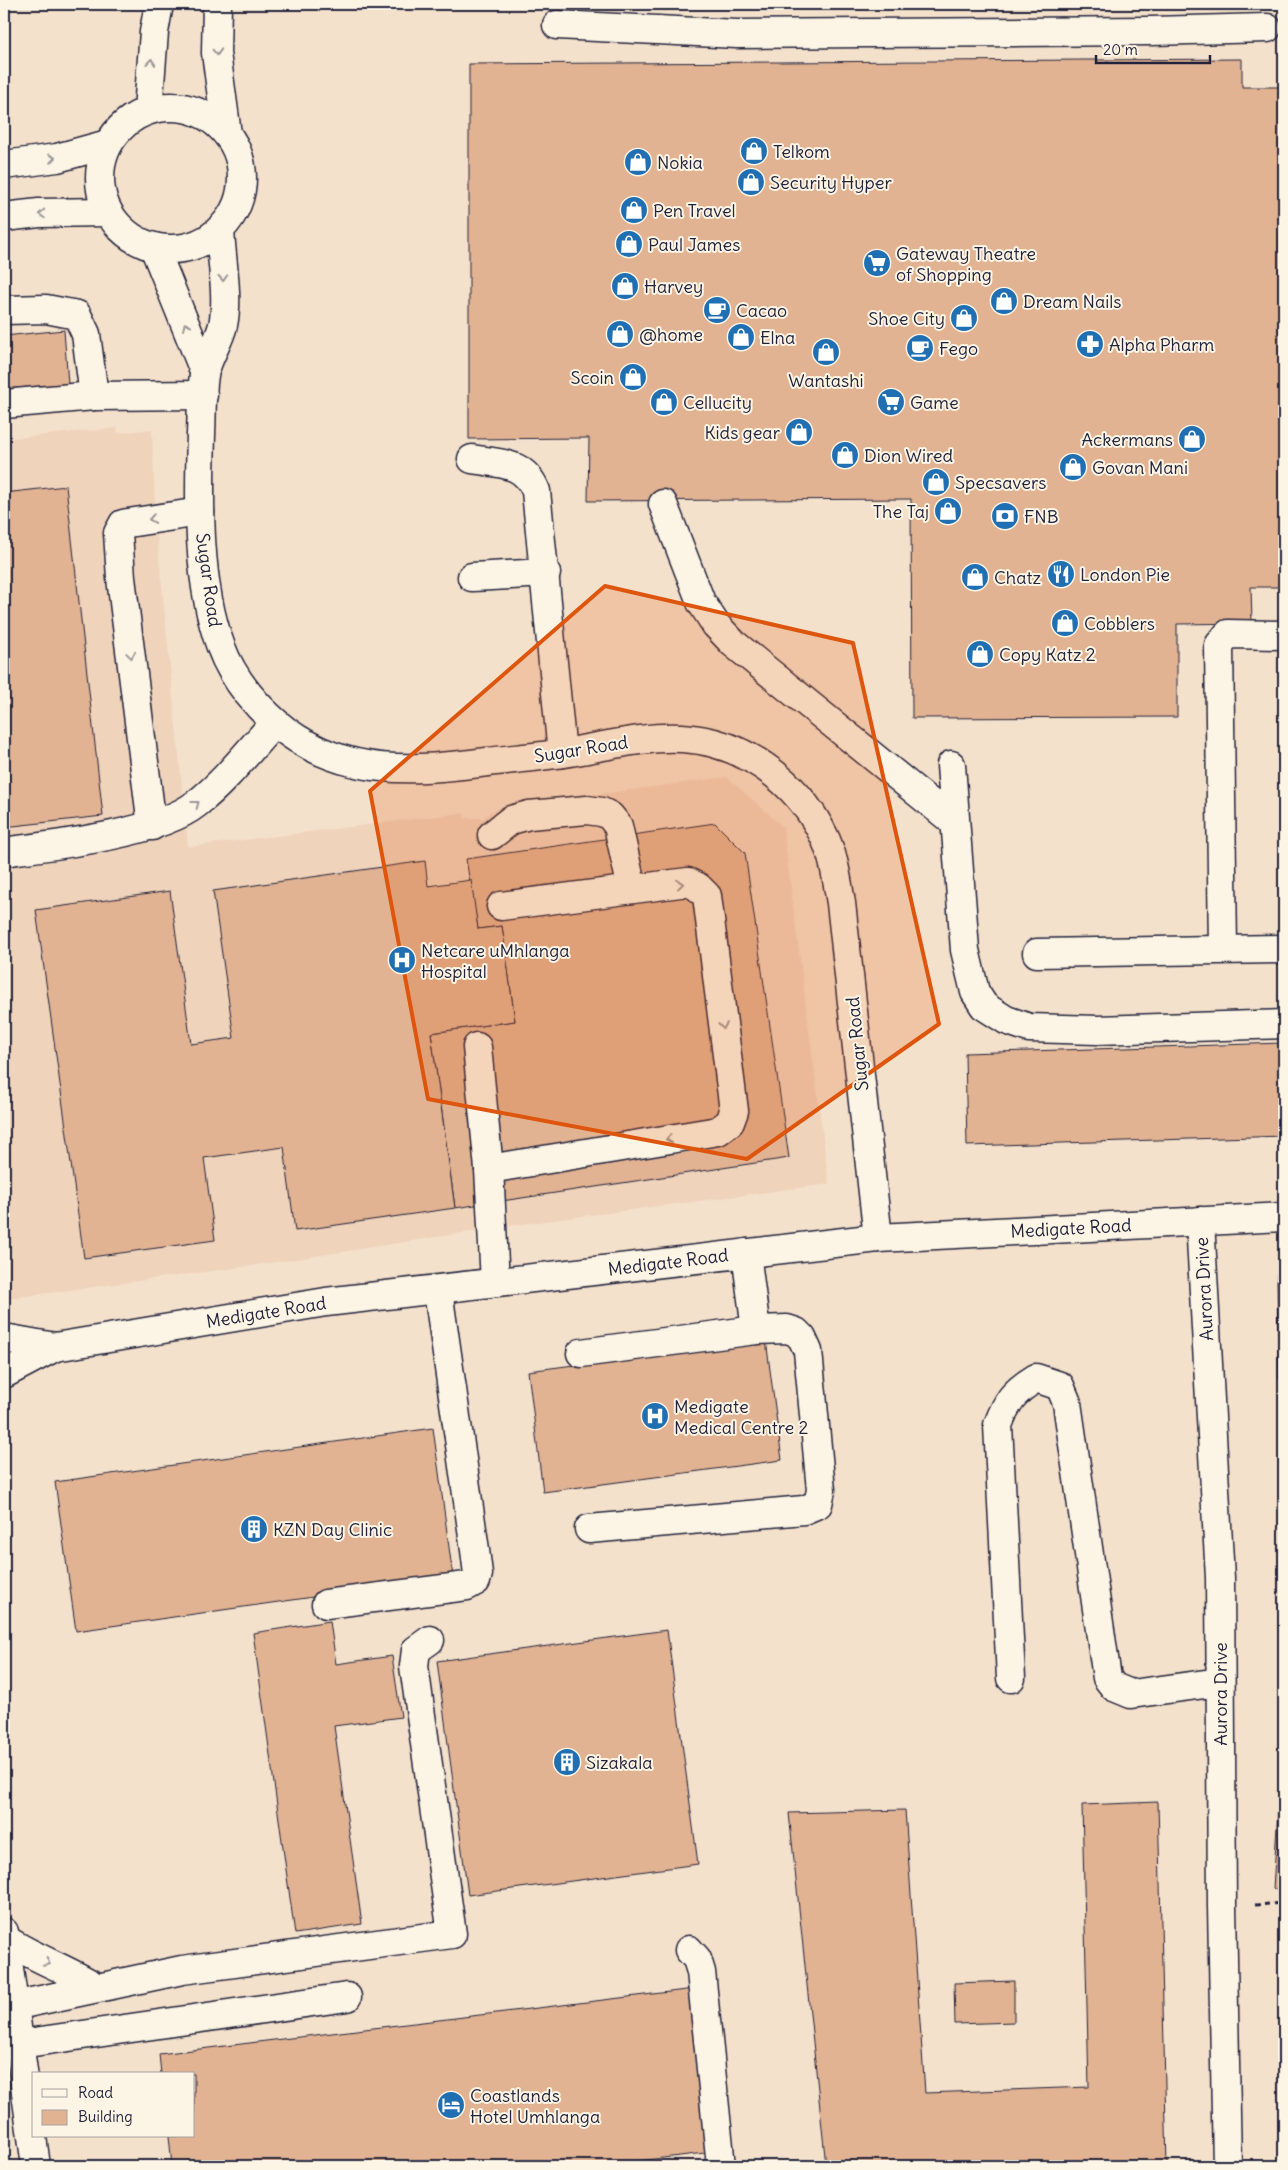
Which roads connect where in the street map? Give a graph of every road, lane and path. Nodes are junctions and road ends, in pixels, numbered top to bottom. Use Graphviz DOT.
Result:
graph roads {
  1 [pos="159,4"];
  2 [pos="217,4"];
  3 [pos="557,25"];
  4 [pos="1266,28"];
  5 [pos="148,110"];
  6 [pos="227,134"];
  7 [pos="108,144"];
  8 [pos="4,165"];
  9 [pos="108,212"];
  10 [pos="4,217"];
  11 [pos="220,229"];
  12 [pos="154,248"];
  13 [pos="4,310"];
  14 [pos="203,383"];
  15 [pos="94,396"];
  16 [pos="4,404"];
  17 [pos="472,459"];
  18 [pos="663,504"];
  19 [pos="200,512"];
  20 [pos="546,572"];
  21 [pos="472,577"];
  22 [pos="1284,635"];
  23 [pos="275,722"];
  24 [pos="562,753"];
  25 [pos="950,765"];
  26 [pos="954,822"];
  27 [pos="152,826"];
  28 [pos="492,835"];
  29 [pos="10,851"];
  30 [pos="632,889"];
  31 [pos="501,906"];
  32 [pos="1223,949"];
  33 [pos="1284,949"];
  34 [pos="1037,953"];
  35 [pos="1284,1024"];
  36 [pos="477,1046"];
  37 [pos="489,1169"];
  38 [pos="1284,1217"];
  39 [pos="1200,1221"];
  40 [pos="878,1238"];
  41 [pos="746,1253"];
  42 [pos="495,1282"];
  43 [pos="438,1291"];
  44 [pos="756,1330"];
  45 [pos="4,1338"];
  46 [pos="55,1347"];
  47 [pos="581,1353"];
  48 [pos="4,1374"];
  49 [pos="589,1529"];
  50 [pos="326,1604"];
  51 [pos="430,1640"];
  52 [pos="1011,1678"];
  53 [pos="1220,1682"];
  54 [pos="4,1936"];
  55 [pos="689,1950"];
  56 [pos="96,1987"];
  57 [pos="347,1997"];
  58 [pos="13,2006"];
  59 [pos="20,2044"];
  60 [pos="32,2135"];
  61 [pos="32,2138"];
  62 [pos="720,2158"];
  63 [pos="36,2165"];
  64 [pos="1228,2166"];
  5 -- 1 [label="street, one-way"];
  2 -- 6 [label="street, one-way"];
  3 -- 4 [label="street"];
  5 -- 6 [label="street"];
  5 -- 7 [label="street"];
  6 -- 11 [label="street"];
  8 -- 7 [label="street, one-way"];
  7 -- 9 [label="street"];
  9 -- 10 [label="street, one-way"];
  9 -- 12 [label="street"];
  11 -- 12 [label="street"];
  11 -- 14 [label="street, Sugar Road, one-way"];
  14 -- 12 [label="street, Sugar Road, one-way"];
  13 -- 15 [label="street"];
  14 -- 15 [label="street"];
  14 -- 19 [label="street, Sugar Road"];
  15 -- 16 [label="street"];
  17 -- 20 [label="street"];
  18 -- 26 [label="street"];
  19 -- 23 [label="street, Sugar Road"];
  19 -- 27 [label="street, one-way"];
  20 -- 21 [label="street"];
  20 -- 24 [label="street"];
  22 -- 32 [label="street"];
  23 -- 24 [label="street, Sugar Road"];
  27 -- 23 [label="street, one-way"];
  24 -- 40 [label="street, Sugar Road"];
  25 -- 26 [label="street"];
  26 -- 35 [label="street"];
  27 -- 29 [label="street"];
  28 -- 30 [label="street"];
  30 -- 31 [label="street"];
  30 -- 37 [label="street, one-way"];
  32 -- 33 [label="street"];
  32 -- 34 [label="street"];
  36 -- 37 [label="street"];
  37 -- 42 [label="street"];
  38 -- 39 [label="street, Medigate Road"];
  39 -- 40 [label="street, Medigate Road"];
  39 -- 53 [label="street, Aurora Drive"];
  40 -- 41 [label="street, Medigate Road"];
  41 -- 42 [label="street, Medigate Road"];
  41 -- 44 [label="street"];
  42 -- 43 [label="street, Medigate Road"];
  43 -- 46 [label="street, Medigate Road"];
  43 -- 50 [label="street"];
  44 -- 47 [label="street"];
  44 -- 49 [label="street"];
  45 -- 46 [label="street, Medigate Road"];
  46 -- 48 [label="street, Medigate Road"];
  51 -- 56 [label="street"];
  52 -- 53 [label="street"];
  53 -- 64 [label="street, Aurora Drive"];
  54 -- 56 [label="street, one-way"];
  54 -- 58 [label="street"];
  55 -- 62 [label="street"];
  56 -- 58 [label="street"];
  57 -- 59 [label="street"];
  58 -- 59 [label="street"];
  59 -- 60 [label="street"];
  61 -- 63 [label="street"];
}
